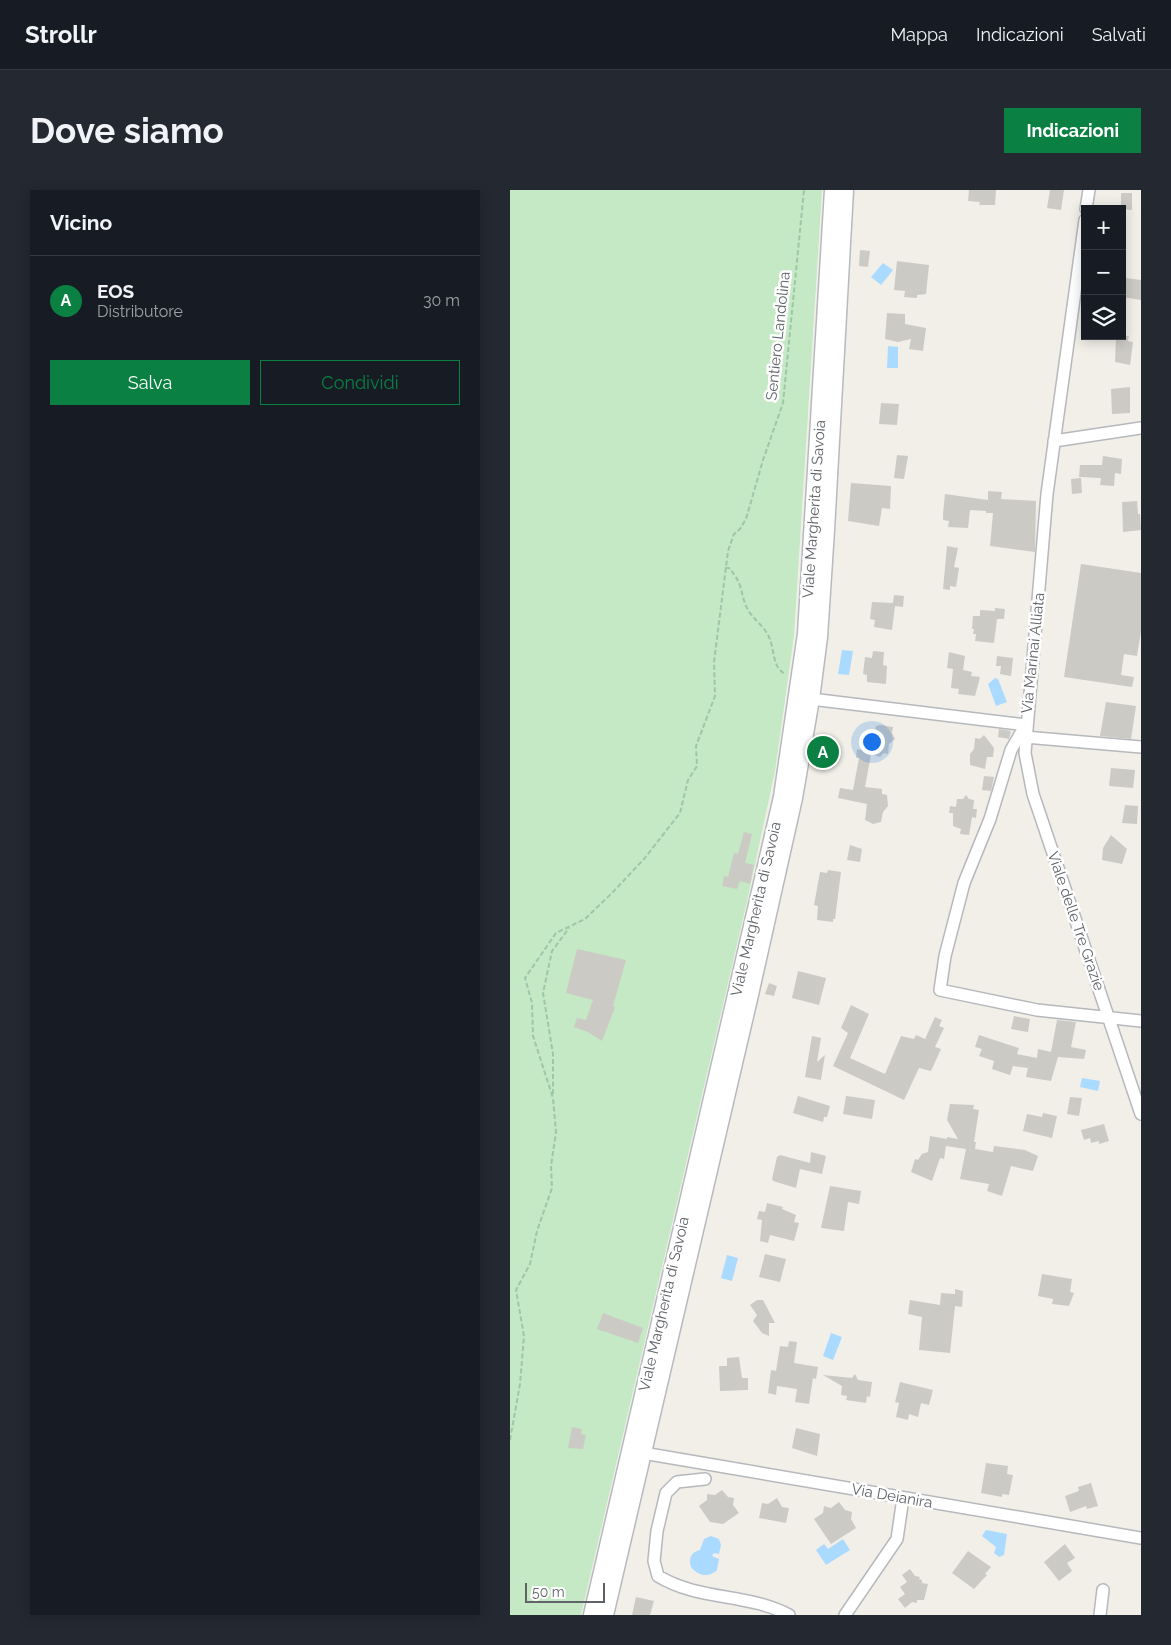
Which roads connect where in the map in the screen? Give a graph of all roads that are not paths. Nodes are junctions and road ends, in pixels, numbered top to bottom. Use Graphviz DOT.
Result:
graph roads {
  1 [pos="833,190"];
  2 [pos="846,190"];
  3 [pos="1089,190"];
  4 [pos="1087,205"];
  5 [pos="1081,249"];
  6 [pos="1141,428"];
  7 [pos="1054,441"];
  8 [pos="811,699"];
  9 [pos="1026,725"];
  10 [pos="1025,738"];
  11 [pos="1141,747"];
  12 [pos="1109,1018"];
  13 [pos="1141,1021"];
  14 [pos="1141,1114"];
  15 [pos="643,1453"];
  16 [pos="705,1479"];
  17 [pos="903,1498"];
  18 [pos="1141,1538"];
  19 [pos="1103,1590"];
  20 [pos="592,1615"];
  21 [pos="605,1615"];
  22 [pos="789,1615"];
  23 [pos="845,1615"];
  24 [pos="1100,1615"];
  1 -- 20 [label="street, Viale Margherita di Savoia"];
  2 -- 8 [label="street, Viale Margherita di Savoia"];
  3 -- 4 [label="street"];
  5 -- 7 [label="street, Via Marinai Alliata"];
  6 -- 7 [label="street"];
  7 -- 9 [label="street, Via Marinai Alliata"];
  8 -- 9 [label="street"];
  8 -- 15 [label="street, Viale Margherita di Savoia"];
  9 -- 10 [label="street, Viale delle Tre Grazie"];
  9 -- 12 [label="street, Via Marinai Alliata"];
  10 -- 11 [label="street"];
  10 -- 12 [label="street, Viale delle Tre Grazie"];
  12 -- 13 [label="street, Via Marinai Alliata"];
  12 -- 14 [label="street, Viale delle Tre Grazie"];
  15 -- 17 [label="street, Via Deianira"];
  15 -- 21 [label="street, Viale Margherita di Savoia"];
  16 -- 22 [label="street"];
  17 -- 18 [label="street, Via Deianira"];
  17 -- 23 [label="street"];
  19 -- 24 [label="street"];
}
